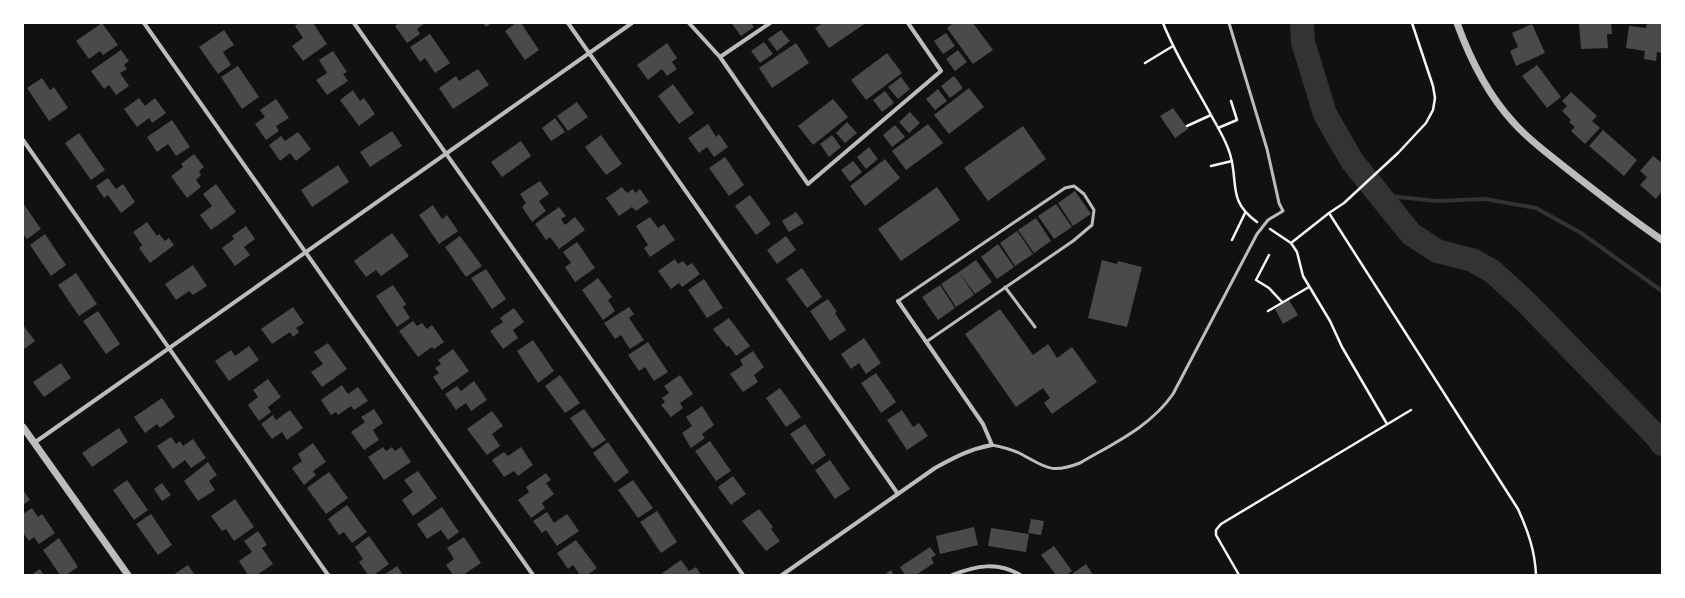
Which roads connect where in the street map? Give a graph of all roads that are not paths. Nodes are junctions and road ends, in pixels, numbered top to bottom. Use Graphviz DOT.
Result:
graph roads {
  1 [pos="144,23"];
  2 [pos="354,23"];
  3 [pos="568,23"];
  4 [pos="632,23"];
  5 [pos="689,23"];
  6 [pos="770,23"];
  7 [pos="908,23"];
  8 [pos="1229,23"];
  9 [pos="1457,23"];
  10 [pos="589,53"];
  11 [pos="720,57"];
  12 [pos="23,140"];
  13 [pos="446,153"];
  14 [pos="1662,240"];
  15 [pos="305,252"];
  16 [pos="1006,287"];
  17 [pos="898,301"];
  18 [pos="1035,327"];
  19 [pos="926,342"];
  20 [pos="169,348"];
  21 [pos="23,427"];
  22 [pos="34,443"];
  23 [pos="992,445"];
  24 [pos="898,494"];
  25 [pos="128,575"];
  26 [pos="328,575"];
  27 [pos="533,575"];
  28 [pos="743,575"];
  29 [pos="782,575"];
  30 [pos="952,575"];
  31 [pos="1020,575"];
  1 -- 15 [label="street"];
  2 -- 13 [label="street"];
  3 -- 10 [label="street"];
  4 -- 10 [label="street"];
  5 -- 11 [label="street"];
  6 -- 11 [label="street"];
  7 -- 11 [label="street"];
  8 -- 23 [label="lane"];
  9 -- 14 [label="street"];
  10 -- 13 [label="street"];
  10 -- 24 [label="street"];
  12 -- 20 [label="street"];
  13 -- 15 [label="street"];
  13 -- 28 [label="street"];
  15 -- 20 [label="street"];
  15 -- 27 [label="street"];
  16 -- 17 [label="lane"];
  16 -- 18 [label="lane"];
  16 -- 19 [label="lane"];
  17 -- 19 [label="street"];
  19 -- 23 [label="street"];
  20 -- 22 [label="street"];
  20 -- 26 [label="street"];
  21 -- 22 [label="street"];
  22 -- 25 [label="street"];
  23 -- 24 [label="street"];
  24 -- 29 [label="street"];
  30 -- 31 [label="street"];
}
